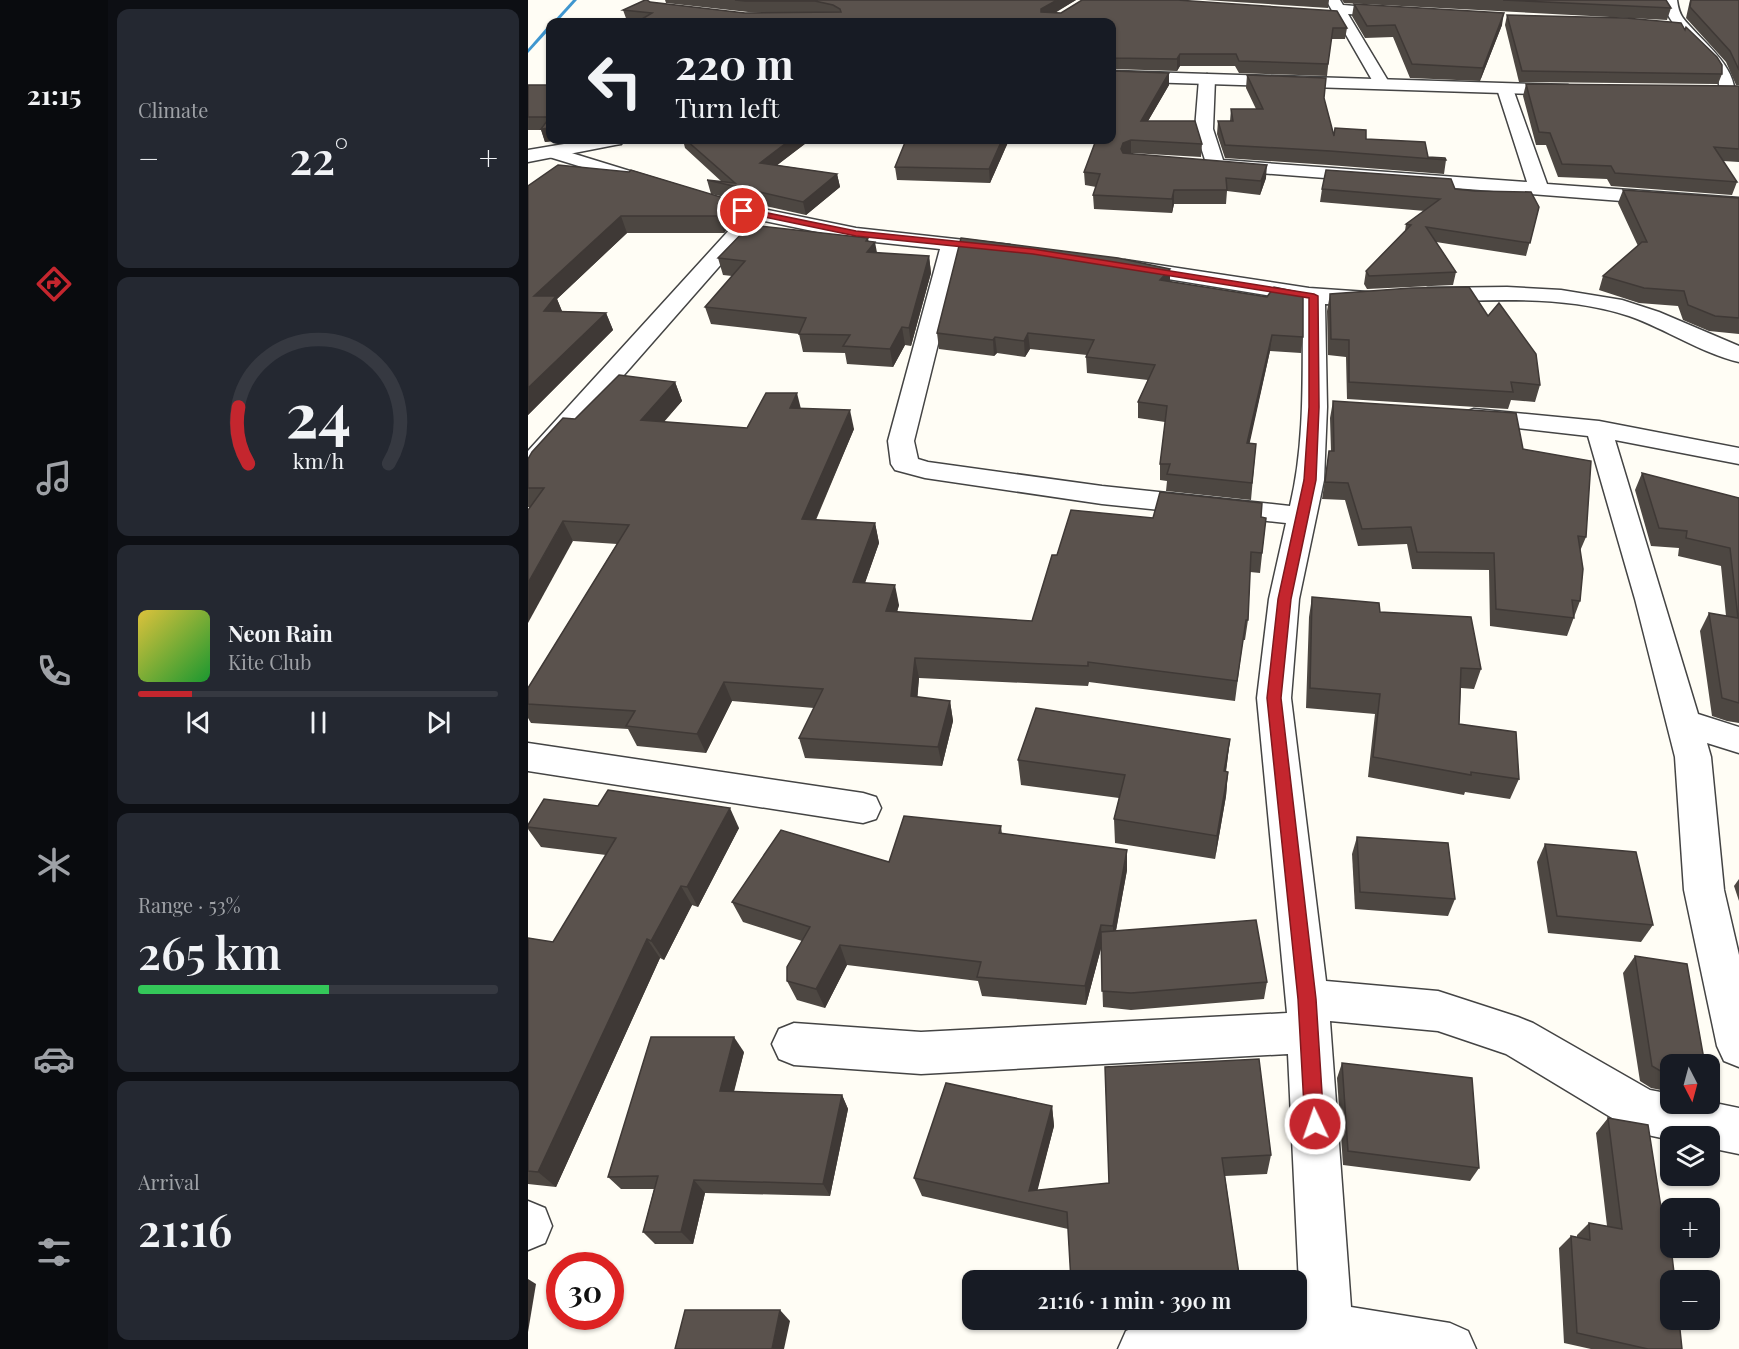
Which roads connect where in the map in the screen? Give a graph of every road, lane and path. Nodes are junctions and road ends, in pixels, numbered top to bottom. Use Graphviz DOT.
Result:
graph roads {
  1 [pos="1670,0"];
  2 [pos="1336,10"];
  3 [pos="1406,13"];
  4 [pos="1659,25"];
  5 [pos="1683,27"];
  6 [pos="1116,75"];
  7 [pos="1207,79"];
  8 [pos="1382,84"];
  9 [pos="1505,89"];
  10 [pos="1587,90"];
  11 [pos="1728,92"];
  12 [pos="594,144"];
  13 [pos="552,152"];
  14 [pos="528,156"];
  15 [pos="1539,189"];
  16 [pos="1739,204"];
  17 [pos="756,213"];
  18 [pos="952,243"];
  19 [pos="1022,250"];
  20 [pos="1104,263"];
  21 [pos="1314,296"];
  22 [pos="1739,356"];
  23 [pos="1451,416"];
  24 [pos="1599,429"];
  25 [pos="1739,456"];
  26 [pos="528,467"];
  27 [pos="1302,516"];
  28 [pos="1684,723"];
  29 [pos="1739,740"];
  30 [pos="528,757"];
  31 [pos="863,808"];
  32 [pos="1308,1016"];
  33 [pos="794,1044"];
  34 [pos="1739,1047"];
  35 [pos="1739,1131"];
  36 [pos="1328,1329"];
  37 [pos="1144,1349"];
  38 [pos="1450,1349"];
  1 -- 5 [label="street"];
  2 -- 3 [label="street"];
  2 -- 8 [label="street"];
  4 -- 5 [label="street"];
  5 -- 11 [label="street"];
  6 -- 7 [label="street"];
  7 -- 8 [label="street"];
  7 -- 15 [label="street"];
  8 -- 9 [label="street"];
  9 -- 10 [label="street"];
  9 -- 15 [label="street"];
  12 -- 13 [label="street"];
  13 -- 14 [label="street"];
  13 -- 17 [label="street"];
  15 -- 16 [label="street"];
  17 -- 18 [label="street"];
  17 -- 26 [label="street"];
  18 -- 19 [label="street"];
  18 -- 27 [label="street"];
  20 -- 21 [label="street"];
  21 -- 22 [label="street"];
  21 -- 27 [label="street"];
  23 -- 24 [label="street"];
  24 -- 25 [label="street"];
  24 -- 28 [label="street"];
  27 -- 32 [label="street"];
  28 -- 29 [label="street"];
  28 -- 34 [label="street"];
  30 -- 31 [label="street"];
  32 -- 33 [label="street"];
  32 -- 35 [label="street"];
  32 -- 36 [label="street"];
  36 -- 37 [label="street"];
  36 -- 38 [label="street"];
}
